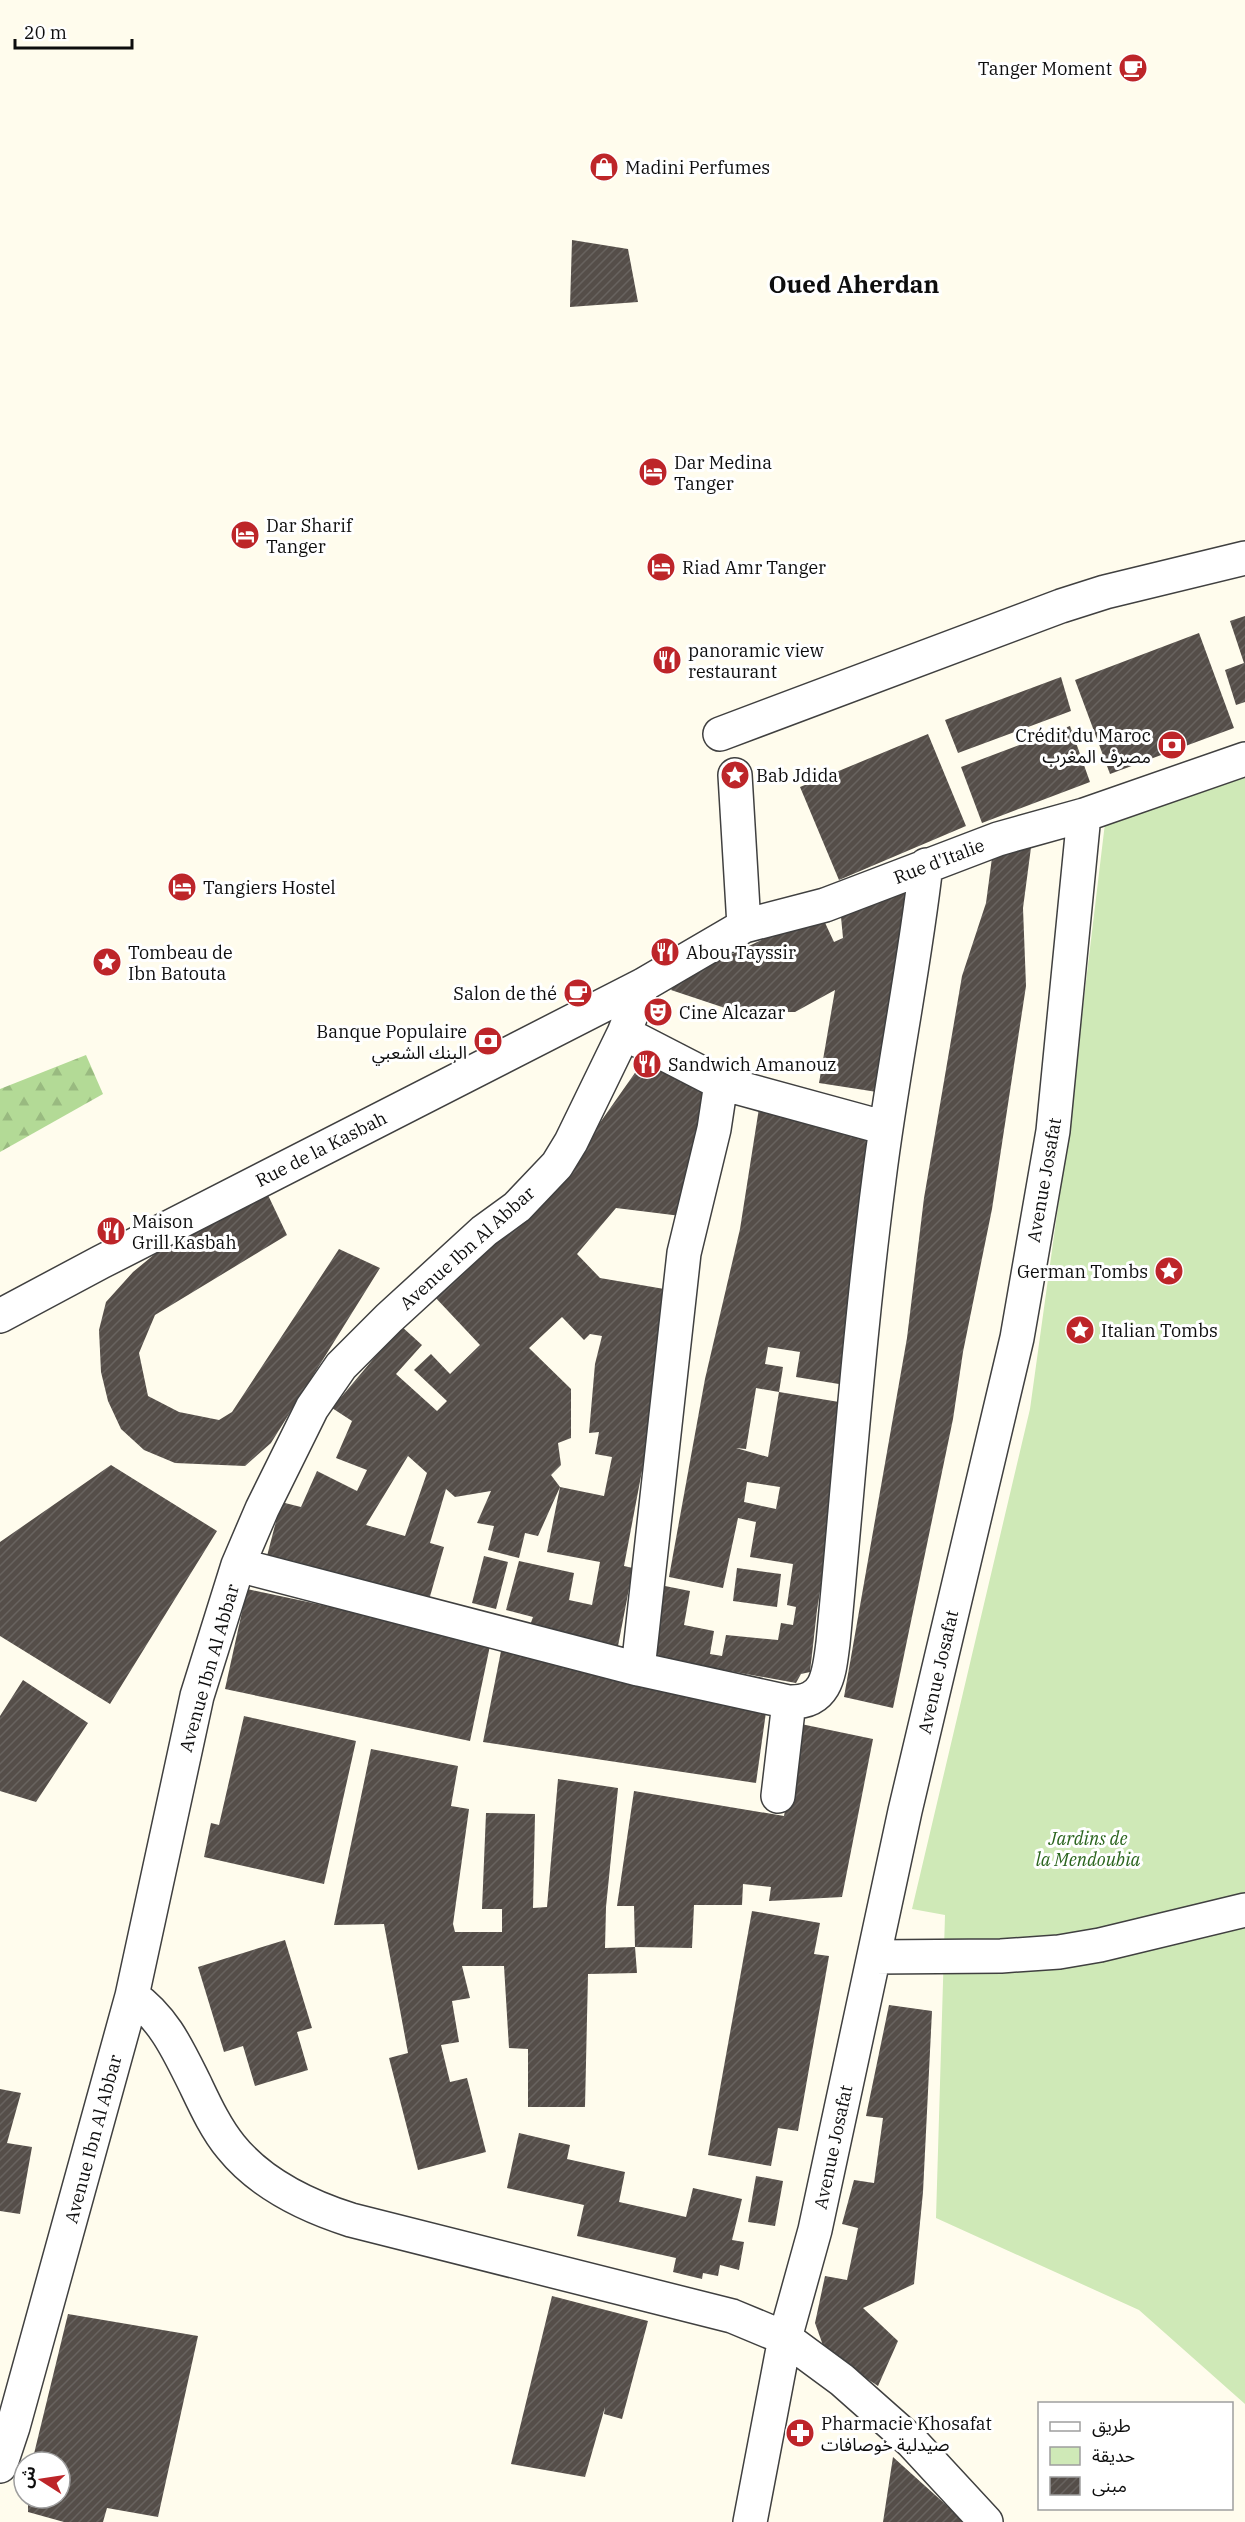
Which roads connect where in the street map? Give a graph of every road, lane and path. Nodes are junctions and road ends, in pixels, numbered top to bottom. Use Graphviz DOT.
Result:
graph roads {
  1 [pos="1245,558"];
  2 [pos="720,734"];
  3 [pos="1245,759"];
  4 [pos="735,775"];
  5 [pos="1084,815"];
  6 [pos="926,865"];
  7 [pos="744,926"];
  8 [pos="643,985"];
  9 [pos="624,1033"];
  10 [pos="721,1083"];
  11 [pos="886,1128"];
  12 [pos="0,1316"];
  13 [pos="238,1565"];
  14 [pos="638,1669"];
  15 [pos="789,1702"];
  16 [pos="778,1796"];
  17 [pos="1245,1910"];
  18 [pos="874,1957"];
  19 [pos="132,1996"];
  20 [pos="785,2338"];
  21 [pos="0,2466"];
  22 [pos="750,2522"];
  23 [pos="986,2522"];
  1 -- 2 [label="street"];
  3 -- 5 [label="street, Rue d'Italie"];
  4 -- 7 [label="street"];
  5 -- 6 [label="street, Rue d'Italie"];
  5 -- 18 [label="street, Avenue Josafat"];
  6 -- 7 [label="street, Rue d'Italie"];
  6 -- 11 [label="street"];
  7 -- 8 [label="street, Rue d'Italie"];
  8 -- 9 [label="street, Avenue Ibn Al Abbar"];
  8 -- 12 [label="street, Rue de la Kasbah"];
  9 -- 10 [label="street"];
  9 -- 13 [label="street, Avenue Ibn Al Abbar"];
  10 -- 11 [label="street"];
  10 -- 14 [label="street"];
  11 -- 15 [label="street"];
  13 -- 14 [label="street"];
  13 -- 19 [label="street, Avenue Ibn Al Abbar"];
  14 -- 15 [label="street"];
  15 -- 16 [label="street"];
  17 -- 18 [label="street"];
  18 -- 20 [label="street, Avenue Josafat"];
  19 -- 20 [label="street"];
  19 -- 21 [label="street, Avenue Ibn Al Abbar"];
  20 -- 22 [label="street, Avenue Josafat"];
  20 -- 23 [label="street"];
}
